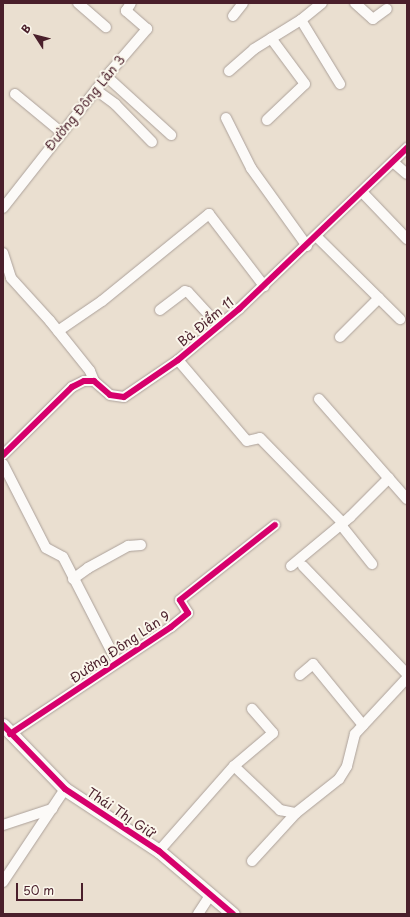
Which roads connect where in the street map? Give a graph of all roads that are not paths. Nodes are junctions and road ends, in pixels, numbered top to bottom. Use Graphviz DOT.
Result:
graph roads {
  1 [pos="78,3"];
  2 [pos="131,3"];
  3 [pos="243,3"];
  4 [pos="321,3"];
  5 [pos="355,3"];
  6 [pos="386,9"];
  7 [pos="233,16"];
  8 [pos="301,20"];
  9 [pos="106,27"];
  10 [pos="271,38"];
  11 [pos="229,71"];
  12 [pos="106,76"];
  13 [pos="340,84"];
  14 [pos="96,90"];
  15 [pos="15,94"];
  16 [pos="226,118"];
  17 [pos="267,120"];
  18 [pos="61,132"];
  19 [pos="171,135"];
  20 [pos="152,142"];
  21 [pos="407,148"];
  22 [pos="393,162"];
  23 [pos="407,174"];
  24 [pos="362,192"];
  25 [pos="5,201"];
  26 [pos="317,237"];
  27 [pos="407,239"];
  28 [pos="307,246"];
  29 [pos="3,252"];
  30 [pos="264,286"];
  31 [pos="379,298"];
  32 [pos="160,310"];
  33 [pos="400,319"];
  34 [pos="219,326"];
  35 [pos="58,331"];
  36 [pos="340,337"];
  37 [pos="178,360"];
  38 [pos="94,381"];
  39 [pos="319,399"];
  40 [pos="3,455"];
  41 [pos="3,464"];
  42 [pos="389,478"];
  43 [pos="407,499"];
  44 [pos="342,524"];
  45 [pos="275,525"];
  46 [pos="141,545"];
  47 [pos="372,564"];
  48 [pos="291,566"];
  49 [pos="302,566"];
  50 [pos="74,579"];
  51 [pos="117,662"];
  52 [pos="407,674"];
  53 [pos="300,675"];
  54 [pos="407,678"];
  55 [pos="252,709"];
  56 [pos="363,725"];
  57 [pos="6,729"];
  58 [pos="234,766"];
  59 [pos="65,789"];
  60 [pos="52,808"];
  61 [pos="296,813"];
  62 [pos="3,825"];
  63 [pos="159,851"];
  64 [pos="252,861"];
  65 [pos="3,882"];
  66 [pos="211,894"];
  67 [pos="198,914"];
  68 [pos="234,914"];
  1 -- 9 [label="street"];
  2 -- 12 [label="street, Đường Đông Lân 3"];
  3 -- 7 [label="street"];
  4 -- 8 [label="street"];
  5 -- 6 [label="street"];
  8 -- 10 [label="street"];
  8 -- 13 [label="street"];
  10 -- 11 [label="street"];
  10 -- 17 [label="street"];
  12 -- 14 [label="street, Đường Đông Lân 3"];
  12 -- 19 [label="street"];
  14 -- 18 [label="street, Đường Đông Lân 3"];
  14 -- 20 [label="street"];
  15 -- 18 [label="street"];
  16 -- 28 [label="street"];
  18 -- 25 [label="street, Đường Đông Lân 3"];
  21 -- 22 [label="street, Bà Điểm 11"];
  22 -- 23 [label="street"];
  22 -- 24 [label="street, Bà Điểm 11"];
  24 -- 26 [label="street, Bà Điểm 11"];
  24 -- 27 [label="street"];
  26 -- 28 [label="street, Bà Điểm 11"];
  26 -- 31 [label="street"];
  28 -- 30 [label="street, Bà Điểm 11"];
  29 -- 35 [label="street, Bà Điểm 11"];
  30 -- 34 [label="street, Bà Điểm 11"];
  30 -- 35 [label="street"];
  31 -- 33 [label="street"];
  31 -- 36 [label="street"];
  32 -- 34 [label="street"];
  34 -- 37 [label="street, Bà Điểm 11"];
  35 -- 38 [label="street, Bà Điểm 11"];
  37 -- 38 [label="street, Bà Điểm 11"];
  37 -- 44 [label="street"];
  38 -- 40 [label="street"];
  39 -- 42 [label="street"];
  41 -- 50 [label="street"];
  42 -- 43 [label="street"];
  42 -- 44 [label="street"];
  44 -- 47 [label="street"];
  44 -- 48 [label="street"];
  45 -- 51 [label="street, Đường Đông Lân 9"];
  46 -- 50 [label="street"];
  49 -- 52 [label="street"];
  50 -- 51 [label="street"];
  51 -- 57 [label="street, Đường Đông Lân 9"];
  53 -- 56 [label="street"];
  54 -- 56 [label="street"];
  55 -- 58 [label="street"];
  56 -- 61 [label="street"];
  57 -- 59 [label="street, Thái Thị Giữ"];
  58 -- 61 [label="street"];
  58 -- 63 [label="street"];
  59 -- 60 [label="street"];
  59 -- 63 [label="street, Thái Thị Giữ"];
  60 -- 62 [label="street"];
  60 -- 65 [label="street"];
  61 -- 64 [label="street"];
  63 -- 66 [label="street, Thái Thị Giữ"];
  66 -- 67 [label="street"];
  66 -- 68 [label="street, Thái Thị Giữ"];
}
